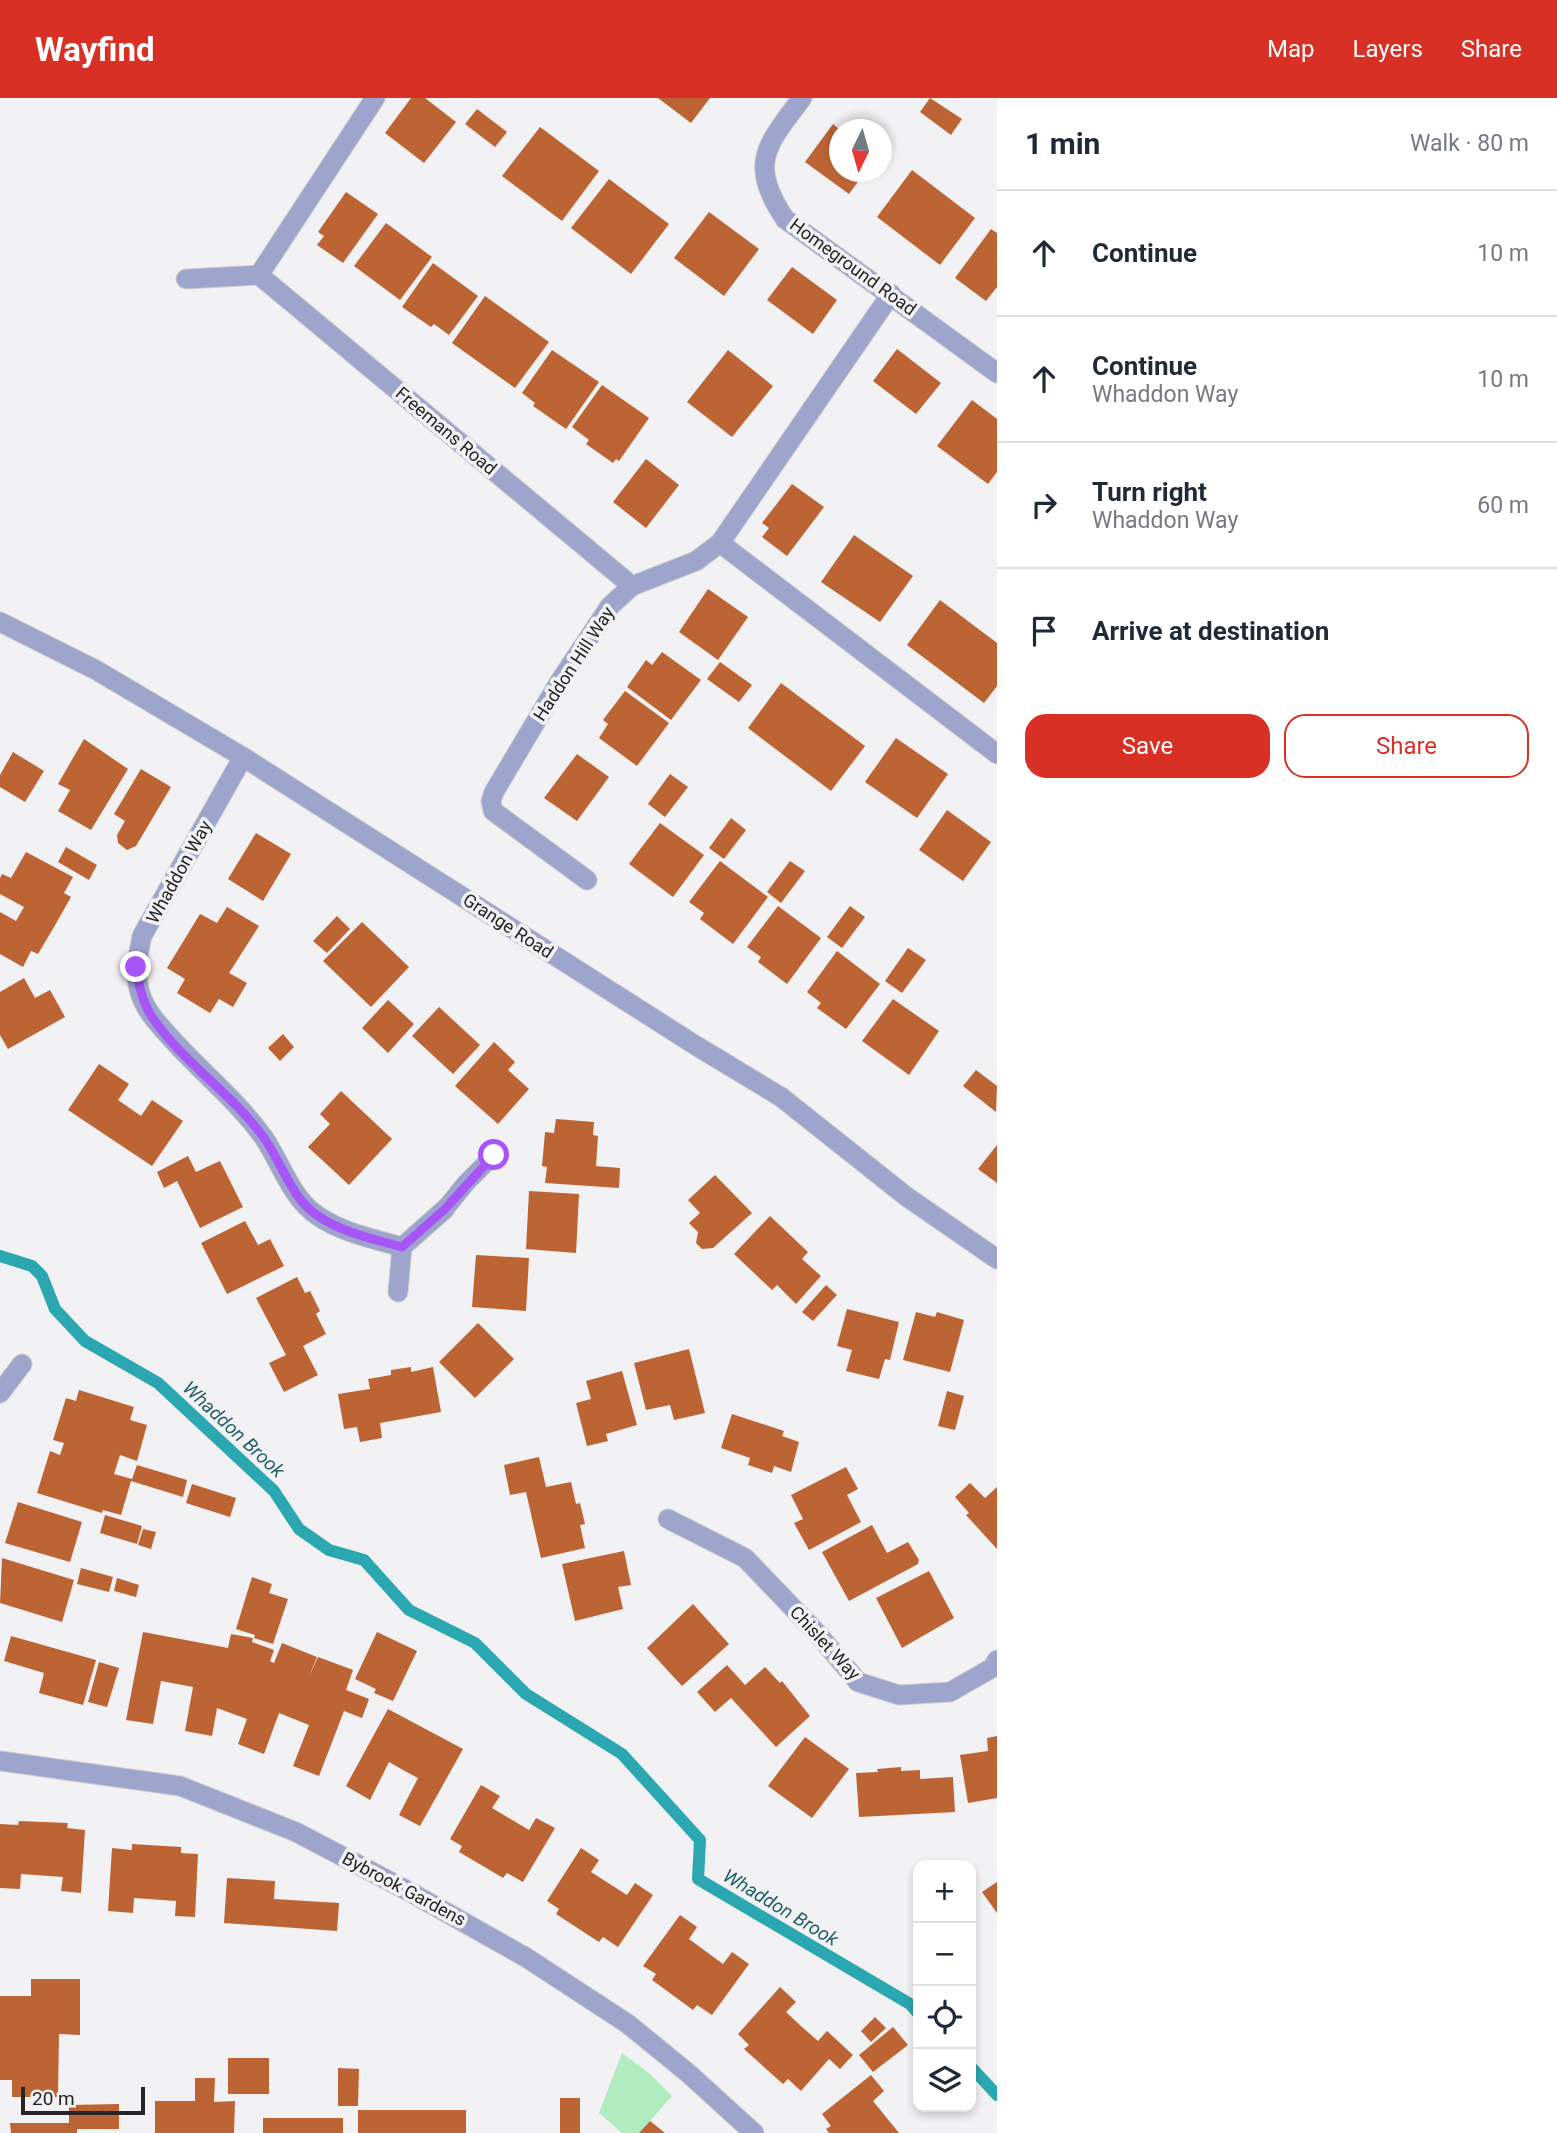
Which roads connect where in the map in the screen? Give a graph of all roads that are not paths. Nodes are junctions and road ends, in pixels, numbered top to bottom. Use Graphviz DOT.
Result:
graph roads {
  1 [pos="375,98"];
  2 [pos="802,98"];
  3 [pos="259,275"];
  4 [pos="186,279"];
  5 [pos="891,294"];
  6 [pos="997,373"];
  7 [pos="720,543"];
  8 [pos="632,586"];
  9 [pos="0,622"];
  10 [pos="997,754"];
  11 [pos="243,757"];
  12 [pos="587,880"];
  13 [pos="494,1155"];
  14 [pos="445,1209"];
  15 [pos="402,1247"];
  16 [pos="996,1256"];
  17 [pos="398,1292"];
  18 [pos="22,1364"];
  19 [pos="0,1393"];
  20 [pos="668,1519"];
  21 [pos="997,1660"];
  22 [pos="0,1761"];
  23 [pos="754,2133"];
  1 -- 3 [label="street"];
  2 -- 5 [label="street, Homeground Road"];
  3 -- 4 [label="street"];
  3 -- 8 [label="street, Freemans Road"];
  5 -- 6 [label="street, Homeground Road"];
  5 -- 7 [label="street, Haddon Hill Way"];
  7 -- 8 [label="street, Haddon Hill Way"];
  7 -- 10 [label="street"];
  8 -- 12 [label="street, Haddon Hill Way"];
  9 -- 11 [label="street, Grange Road"];
  11 -- 15 [label="street, Whaddon Way"];
  11 -- 16 [label="street, Grange Road"];
  13 -- 14 [label="lane"];
  14 -- 15 [label="street"];
  15 -- 17 [label="street"];
  18 -- 19 [label="street"];
  20 -- 21 [label="street, Chislet Way"];
  22 -- 23 [label="street, Bybrook Gardens"];
}
